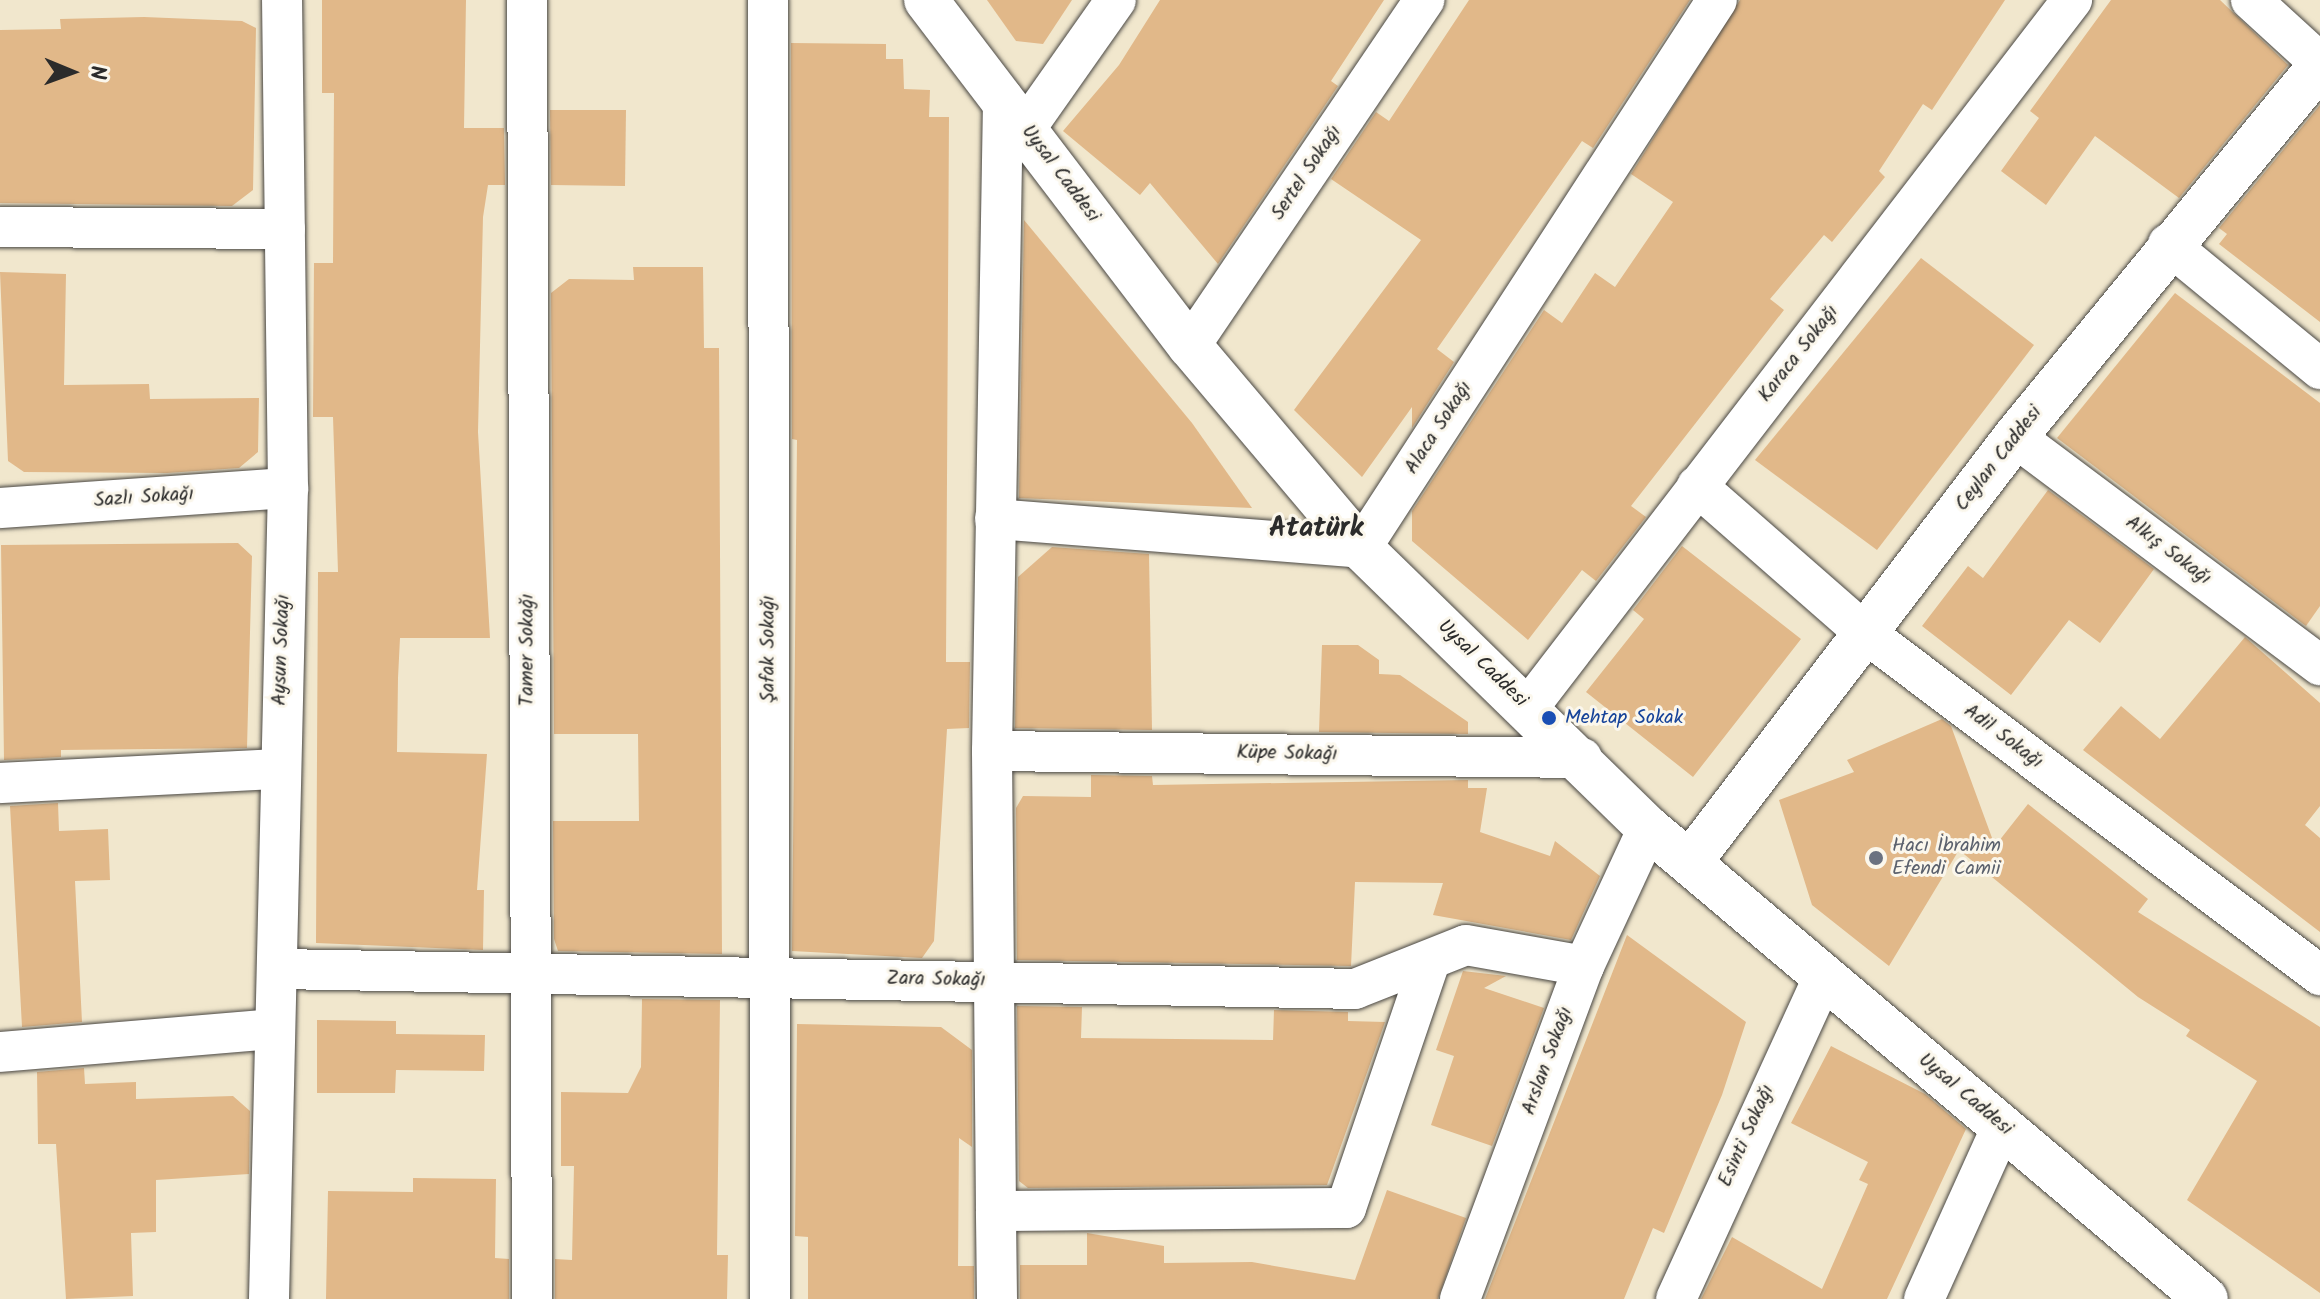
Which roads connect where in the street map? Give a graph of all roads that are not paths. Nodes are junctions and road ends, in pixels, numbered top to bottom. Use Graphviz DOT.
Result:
graph roads {
  1 [pos="282,0"];
  2 [pos="527,0"];
  3 [pos="768,0"];
  4 [pos="926,0"];
  5 [pos="1116,0"];
  6 [pos="1424,0"];
  7 [pos="1717,0"];
  8 [pos="2072,0"];
  9 [pos="2251,0"];
  10 [pos="2320,64"];
  11 [pos="1014,113"];
  12 [pos="0,227"];
  13 [pos="285,229"];
  14 [pos="2168,244"];
  15 [pos="1190,346"];
  16 [pos="2320,369"];
  17 [pos="2015,437"];
  18 [pos="1697,486"];
  19 [pos="288,488"];
  20 [pos="0,508"];
  21 [pos="995,519"];
  22 [pos="1361,548"];
  23 [pos="1864,632"];
  24 [pos="2320,665"];
  25 [pos="1528,708"];
  26 [pos="992,751"];
  27 [pos="1582,758"];
  28 [pos="279,769"];
  29 [pos="0,783"];
  30 [pos="1648,828"];
  31 [pos="1690,862"];
  32 [pos="1430,961"];
  33 [pos="1584,966"];
  34 [pos="279,969"];
  35 [pos="529,975"];
  36 [pos="2320,975"];
  37 [pos="1824,976"];
  38 [pos="767,978"];
  39 [pos="994,981"];
  40 [pos="273,1029"];
  41 [pos="0,1052"];
  42 [pos="2002,1126"];
  43 [pos="996,1211"];
  44 [pos="269,1299"];
  45 [pos="532,1299"];
  46 [pos="770,1299"];
  47 [pos="997,1299"];
  48 [pos="1460,1299"];
  49 [pos="1676,1299"];
  50 [pos="1924,1299"];
  51 [pos="2206,1299"];
  1 -- 13 [label="street, Aysun Sokağı"];
  2 -- 35 [label="street, Tamer Sokağı"];
  3 -- 38 [label="street, Şafak Sokağı"];
  4 -- 11 [label="street, Uysal Caddesi"];
  5 -- 11 [label="street"];
  6 -- 15 [label="street, Sertel Sokağı"];
  7 -- 22 [label="street, Alaca Sokağı"];
  8 -- 18 [label="street, Karaca Sokağı"];
  9 -- 10 [label="street"];
  10 -- 14 [label="street, Ceylan Caddesi"];
  11 -- 15 [label="street, Uysal Caddesi"];
  11 -- 21 [label="street"];
  12 -- 13 [label="street"];
  13 -- 19 [label="street, Aysun Sokağı"];
  14 -- 16 [label="street"];
  14 -- 17 [label="street, Ceylan Caddesi"];
  15 -- 22 [label="street, Uysal Caddesi"];
  17 -- 23 [label="street, Ceylan Caddesi"];
  17 -- 24 [label="street, Alkış Sokağı"];
  18 -- 23 [label="street, Adil Sokağı"];
  18 -- 25 [label="street, Karaca Sokağı"];
  19 -- 20 [label="street, Sazlı Sokağı"];
  19 -- 28 [label="street, Aysun Sokağı"];
  21 -- 22 [label="street"];
  21 -- 26 [label="street"];
  22 -- 25 [label="street, Uysal Caddesi"];
  23 -- 31 [label="street, Ceylan Caddesi"];
  23 -- 36 [label="street, Adil Sokağı"];
  25 -- 27 [label="street, Uysal Caddesi"];
  26 -- 27 [label="street, Küpe Sokağı"];
  26 -- 39 [label="street"];
  27 -- 30 [label="street, Uysal Caddesi"];
  28 -- 29 [label="street"];
  28 -- 34 [label="street, Aysun Sokağı"];
  30 -- 31 [label="street, Uysal Caddesi"];
  30 -- 33 [label="street, Arslan Sokağı"];
  31 -- 37 [label="street, Uysal Caddesi"];
  32 -- 33 [label="street, Zara Sokağı"];
  32 -- 39 [label="street, Zara Sokağı"];
  32 -- 43 [label="street"];
  33 -- 48 [label="street, Arslan Sokağı"];
  34 -- 35 [label="street, Zara Sokağı"];
  34 -- 40 [label="street, Aysun Sokağı"];
  35 -- 38 [label="street, Zara Sokağı"];
  35 -- 45 [label="street, Tamer Sokağı"];
  37 -- 42 [label="street, Uysal Caddesi"];
  37 -- 49 [label="street, Esinti Sokağı"];
  38 -- 39 [label="street, Zara Sokağı"];
  38 -- 46 [label="street, Şafak Sokağı"];
  39 -- 43 [label="street"];
  40 -- 41 [label="street"];
  40 -- 44 [label="street, Aysun Sokağı"];
  42 -- 50 [label="street"];
  42 -- 51 [label="street, Uysal Caddesi"];
  43 -- 47 [label="street"];
}
